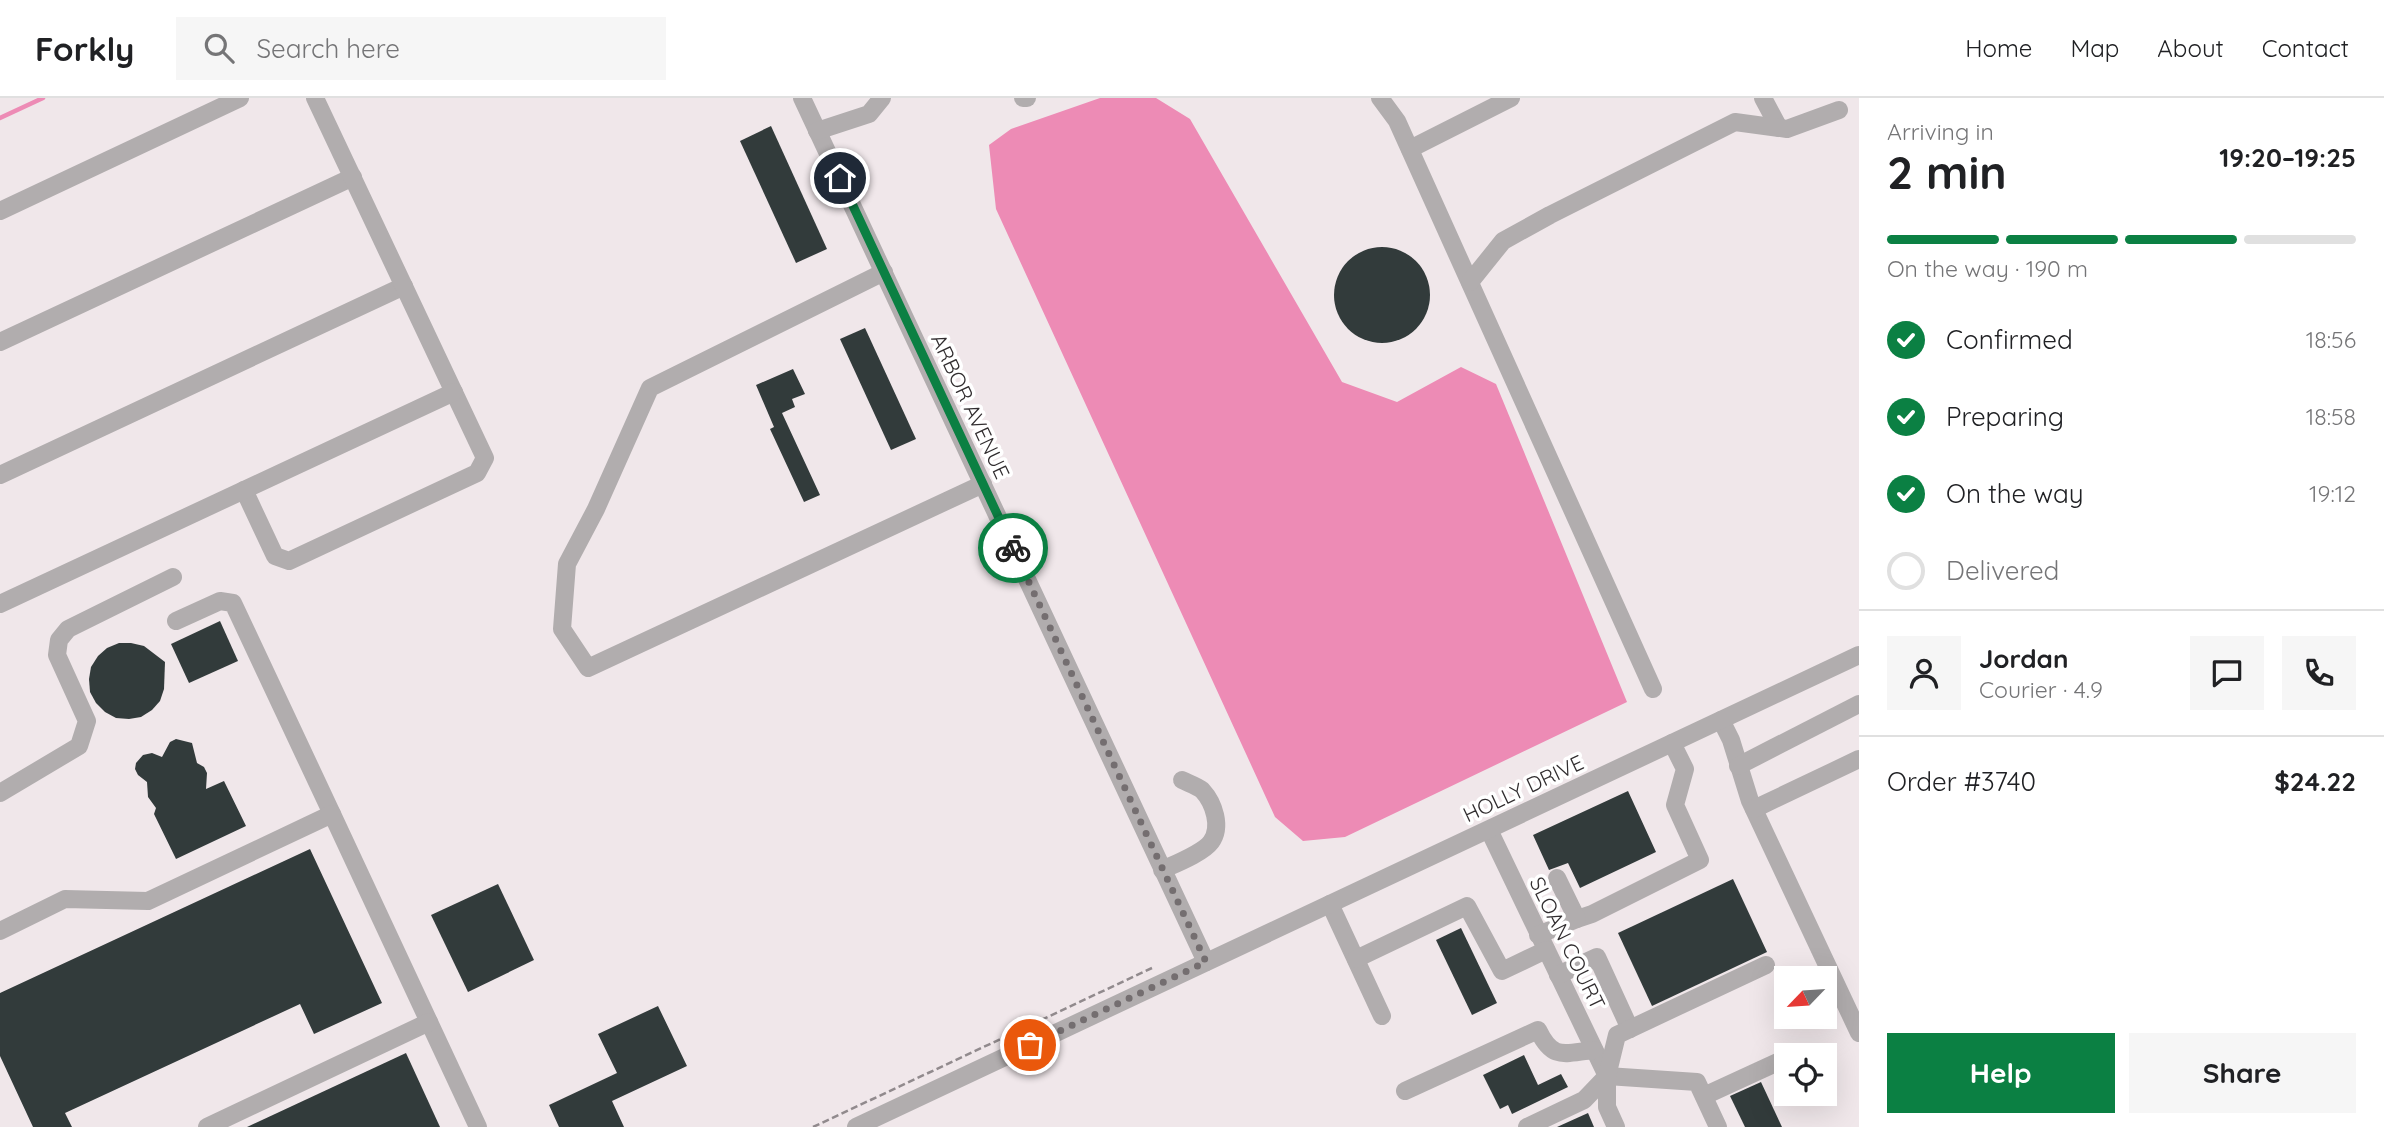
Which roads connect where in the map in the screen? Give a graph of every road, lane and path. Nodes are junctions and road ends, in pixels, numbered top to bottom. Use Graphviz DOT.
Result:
graph roads {
  1 [pos="240,98"];
  2 [pos="315,98"];
  3 [pos="802,98"];
  4 [pos="882,98"];
  5 [pos="1380,98"];
  6 [pos="1511,98"];
  7 [pos="1763,98"];
  8 [pos="1839,110"];
  9 [pos="1779,128"];
  10 [pos="817,131"];
  11 [pos="1410,149"];
  12 [pos="353,177"];
  13 [pos="0,211"];
  14 [pos="884,272"];
  15 [pos="1470,282"];
  16 [pos="404,286"];
  17 [pos="0,342"];
  18 [pos="454,392"];
  19 [pos="0,475"];
  20 [pos="983,484"];
  21 [pos="244,490"];
  22 [pos="173,578"];
  23 [pos="0,604"];
  24 [pos="176,621"];
  25 [pos="1859,655"];
  26 [pos="1653,689"];
  27 [pos="1859,704"];
  28 [pos="1721,720"];
  29 [pos="1672,743"];
  30 [pos="1859,759"];
  31 [pos="1738,766"];
  32 [pos="1182,780"];
  33 [pos="0,793"];
  34 [pos="1754,809"];
  35 [pos="332,814"];
  36 [pos="1489,830"];
  37 [pos="1162,870"];
  38 [pos="1557,878"];
  39 [pos="1330,904"];
  40 [pos="1577,919"];
  41 [pos="0,931"];
  42 [pos="1542,942"];
  43 [pos="1356,959"];
  44 [pos="1206,962"];
  45 [pos="1766,965"];
  46 [pos="1152,968"];
  47 [pos="1558,975"];
  48 [pos="1382,1016"];
  49 [pos="429,1022"];
  50 [pos="1630,1029"];
  51 [pos="1859,1033"];
  52 [pos="1594,1050"];
  53 [pos="1774,1064"];
  54 [pos="1607,1076"];
  55 [pos="1405,1091"];
  56 [pos="1704,1096"];
  57 [pos="207,1127"];
  58 [pos="478,1127"];
  59 [pos="813,1127"];
  60 [pos="856,1127"];
  61 [pos="1527,1127"];
  62 [pos="1616,1127"];
  63 [pos="1718,1127"];
  1 -- 13 [label="street"];
  2 -- 12 [label="street"];
  3 -- 10 [label="street, ARBOR AVENUE"];
  4 -- 10 [label="street"];
  5 -- 11 [label="street"];
  6 -- 11 [label="street"];
  7 -- 9 [label="street"];
  8 -- 9 [label="street"];
  9 -- 15 [label="street"];
  10 -- 14 [label="street, ARBOR AVENUE"];
  11 -- 15 [label="street"];
  12 -- 16 [label="street"];
  12 -- 17 [label="street"];
  14 -- 20 [label="street, ARBOR AVENUE"];
  14 -- 20 [label="street"];
  15 -- 26 [label="street"];
  16 -- 18 [label="street"];
  16 -- 19 [label="street"];
  18 -- 21 [label="street"];
  18 -- 21 [label="street"];
  20 -- 37 [label="street, ARBOR AVENUE"];
  21 -- 23 [label="street"];
  22 -- 33 [label="street"];
  24 -- 35 [label="street"];
  25 -- 28 [label="street, HOLLY DRIVE"];
  27 -- 31 [label="street"];
  28 -- 29 [label="street, HOLLY DRIVE"];
  28 -- 31 [label="street"];
  29 -- 36 [label="street, HOLLY DRIVE"];
  29 -- 40 [label="street"];
  30 -- 34 [label="street"];
  31 -- 34 [label="street"];
  32 -- 37 [label="street"];
  34 -- 51 [label="street"];
  35 -- 41 [label="street"];
  35 -- 49 [label="street"];
  36 -- 39 [label="street, HOLLY DRIVE"];
  36 -- 42 [label="street, SLOAN COURT"];
  37 -- 44 [label="street, ARBOR AVENUE"];
  38 -- 40 [label="street"];
  39 -- 43 [label="street"];
  39 -- 44 [label="street, HOLLY DRIVE"];
  40 -- 42 [label="street"];
  42 -- 43 [label="street"];
  42 -- 47 [label="street, SLOAN COURT"];
  43 -- 48 [label="street"];
  44 -- 60 [label="street, HOLLY DRIVE"];
  45 -- 50 [label="street"];
  46 -- 59 [label="path"];
  47 -- 50 [label="street"];
  47 -- 52 [label="street, SLOAN COURT"];
  49 -- 57 [label="street"];
  49 -- 58 [label="street"];
  50 -- 54 [label="street"];
  52 -- 54 [label="street, SLOAN COURT"];
  52 -- 55 [label="street"];
  53 -- 56 [label="street"];
  54 -- 56 [label="street"];
  54 -- 61 [label="street"];
  54 -- 62 [label="street"];
  56 -- 63 [label="street"];
}
